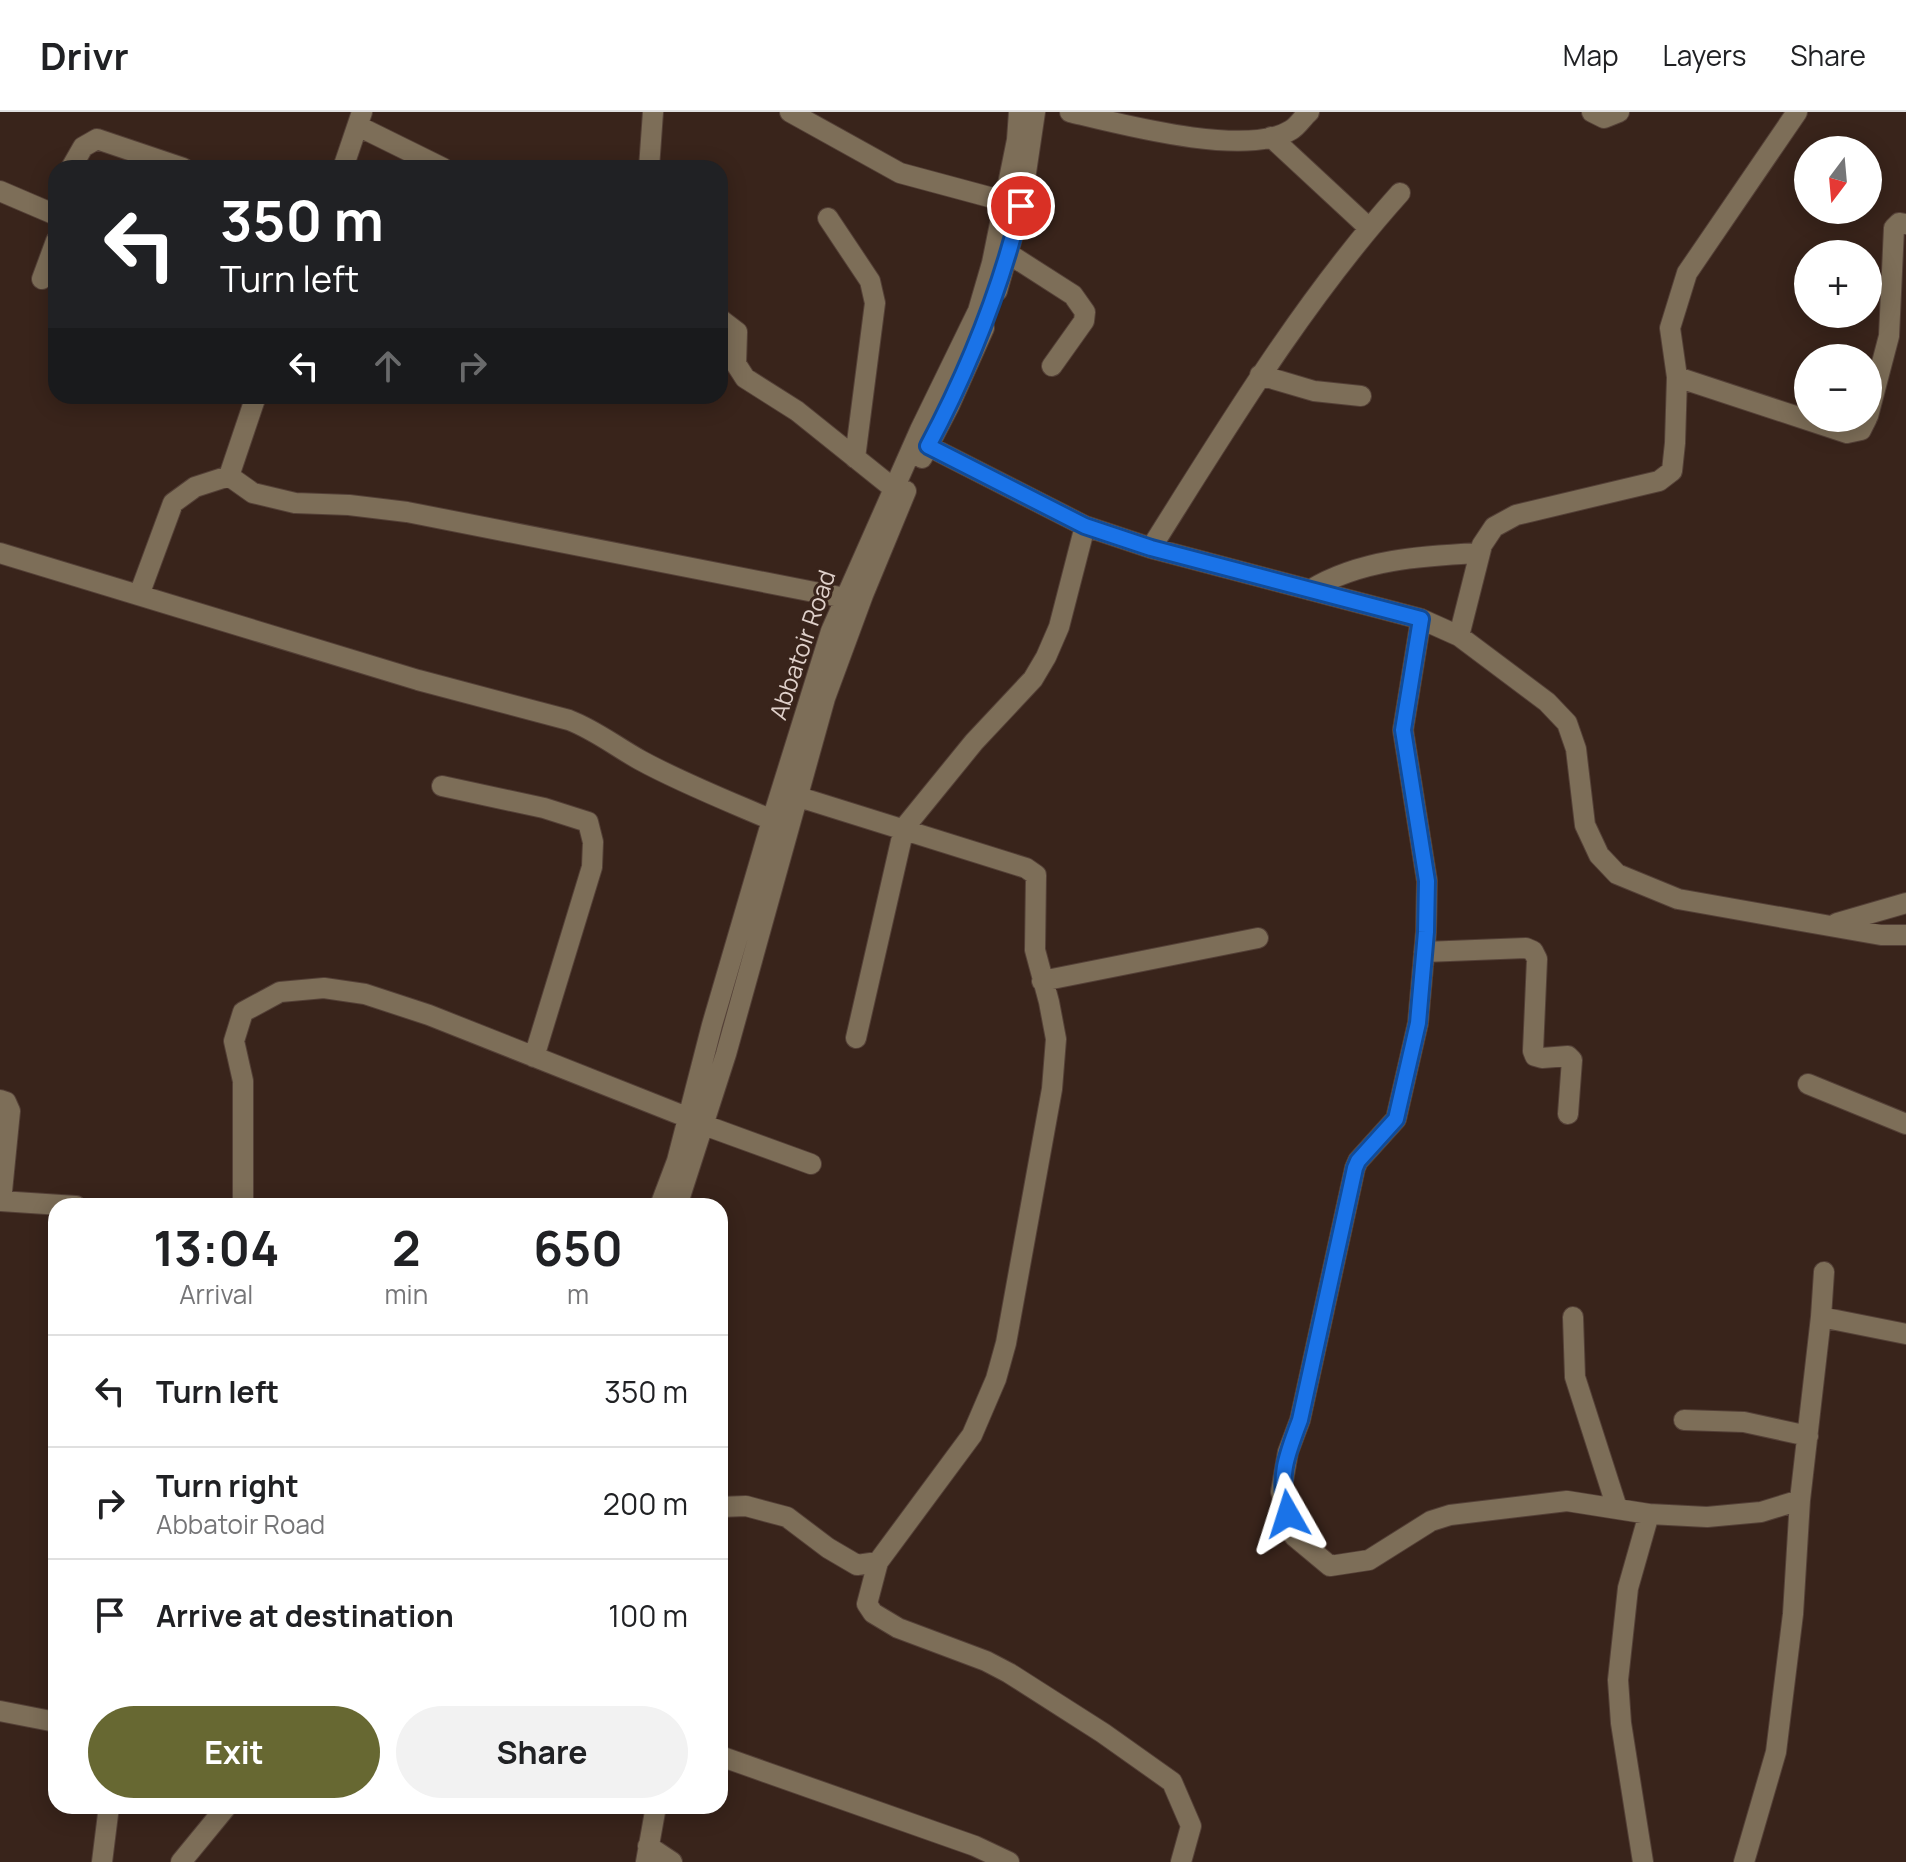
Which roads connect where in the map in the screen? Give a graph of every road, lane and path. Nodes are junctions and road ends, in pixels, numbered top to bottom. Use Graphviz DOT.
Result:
graph roads {
  1 [pos="653,112"];
  2 [pos="790,112"];
  3 [pos="1019,112"];
  4 [pos="1035,112"];
  5 [pos="1070,112"];
  6 [pos="1309,112"];
  7 [pos="1592,112"];
  8 [pos="1619,112"];
  9 [pos="1797,112"];
  10 [pos="360,119"];
  11 [pos="1271,137"];
  12 [pos="76,160"];
  13 [pos="159,160"];
  14 [pos="346,160"];
  15 [pos="429,160"];
  16 [pos="650,160"];
  17 [pos="0,191"];
  18 [pos="1400,193"];
  19 [pos="1004,201"];
  20 [pos="48,211"];
  21 [pos="828,218"];
  22 [pos="1906,224"];
  23 [pos="1369,228"];
  24 [pos="1009,254"];
  25 [pos="48,263"];
  26 [pos="42,279"];
  27 [pos="728,325"];
  28 [pos="1882,363"];
  29 [pos="1052,366"];
  30 [pos="1260,375"];
  31 [pos="1677,377"];
  32 [pos="1361,396"];
  33 [pos="253,404"];
  34 [pos="1794,416"];
  35 [pos="928,446"];
  36 [pos="855,458"];
  37 [pos="229,476"];
  38 [pos="893,488"];
  39 [pos="1085,526"];
  40 [pos="1151,548"];
  41 [pos="0,553"];
  42 [pos="1480,553"];
  43 [pos="1310,590"];
  44 [pos="139,595"];
  45 [pos="845,598"];
  46 [pos="1421,619"];
  47 [pos="1459,636"];
  48 [pos="442,786"];
  49 [pos="799,797"];
  50 [pos="772,820"];
  51 [pos="904,828"];
  52 [pos="1906,903"];
  53 [pos="1830,925"];
  54 [pos="1906,935"];
  55 [pos="1258,938"];
  56 [pos="1424,952"];
  57 [pos="1042,981"];
  58 [pos="856,1038"];
  59 [pos="534,1057"];
  60 [pos="1808,1084"];
  61 [pos="0,1100"];
  62 [pos="1568,1114"];
  63 [pos="696,1121"];
  64 [pos="1906,1124"];
  65 [pos="811,1164"];
  66 [pos="243,1198"];
  67 [pos="663,1198"];
  68 [pos="679,1198"];
  69 [pos="0,1201"];
  70 [pos="48,1204"];
  71 [pos="1824,1272"];
  72 [pos="1573,1317"];
  73 [pos="1821,1317"];
  74 [pos="1906,1334"];
  75 [pos="1684,1420"];
  76 [pos="1808,1436"];
  77 [pos="1800,1500"];
  78 [pos="728,1507"];
  79 [pos="1617,1508"];
  80 [pos="1649,1514"];
  81 [pos="878,1562"];
  82 [pos="0,1711"];
  83 [pos="48,1720"];
  84 [pos="728,1759"];
  85 [pos="108,1814"];
  86 [pos="220,1814"];
  87 [pos="237,1814"];
  88 [pos="654,1814"];
  89 [pos="647,1854"];
  90 [pos="1741,1861"];
  91 [pos="102,1862"];
  92 [pos="181,1862"];
  93 [pos="198,1862"];
  94 [pos="672,1862"];
  95 [pos="1009,1862"];
  96 [pos="1181,1862"];
  97 [pos="1643,1862"];
  1 -- 16 [label="street"];
  2 -- 19 [label="street"];
  3 -- 19 [label="street, Abbatoir Road"];
  4 -- 24 [label="street, Abbatoir Road"];
  5 -- 11 [label="street"];
  6 -- 11 [label="street"];
  7 -- 8 [label="street"];
  9 -- 31 [label="street"];
  10 -- 14 [label="street"];
  10 -- 15 [label="street"];
  11 -- 23 [label="street"];
  12 -- 13 [label="street"];
  17 -- 20 [label="street"];
  18 -- 23 [label="street"];
  19 -- 38 [label="street, Abbatoir Road"];
  21 -- 36 [label="street"];
  22 -- 28 [label="street"];
  23 -- 30 [label="street"];
  24 -- 29 [label="street"];
  24 -- 35 [label="street, Abbatoir Road"];
  25 -- 26 [label="street"];
  27 -- 36 [label="street"];
  30 -- 32 [label="street"];
  30 -- 40 [label="street"];
  31 -- 34 [label="street"];
  31 -- 42 [label="street"];
  33 -- 37 [label="street"];
  35 -- 39 [label="street"];
  35 -- 49 [label="street, Abbatoir Road"];
  36 -- 38 [label="street"];
  37 -- 44 [label="street"];
  37 -- 45 [label="street"];
  38 -- 45 [label="street, Abbatoir Road"];
  39 -- 40 [label="street"];
  39 -- 51 [label="street"];
  40 -- 43 [label="street"];
  41 -- 44 [label="street"];
  42 -- 43 [label="street"];
  42 -- 47 [label="street"];
  43 -- 46 [label="street"];
  44 -- 50 [label="street"];
  45 -- 50 [label="street, Abbatoir Road"];
  46 -- 47 [label="street"];
  46 -- 56 [label="street"];
  47 -- 53 [label="street"];
  48 -- 59 [label="street"];
  49 -- 51 [label="street"];
  49 -- 63 [label="street, Abbatoir Road"];
  50 -- 63 [label="street, Abbatoir Road"];
  51 -- 57 [label="street"];
  51 -- 58 [label="street"];
  52 -- 53 [label="street"];
  53 -- 54 [label="street"];
  55 -- 57 [label="street"];
  56 -- 62 [label="street"];
  56 -- 79 [label="street"];
  57 -- 81 [label="street"];
  59 -- 63 [label="street"];
  59 -- 66 [label="street"];
  60 -- 64 [label="street"];
  61 -- 69 [label="street"];
  63 -- 65 [label="street"];
  63 -- 67 [label="street, Abbatoir Road"];
  63 -- 68 [label="street, Abbatoir Road"];
  69 -- 70 [label="street"];
  71 -- 73 [label="street"];
  72 -- 79 [label="street"];
  73 -- 74 [label="street"];
  73 -- 76 [label="street"];
  75 -- 76 [label="street"];
  76 -- 77 [label="street"];
  77 -- 80 [label="street"];
  77 -- 90 [label="street"];
  78 -- 81 [label="street"];
  79 -- 80 [label="street"];
  80 -- 97 [label="street"];
  81 -- 96 [label="street"];
  82 -- 83 [label="street"];
  84 -- 95 [label="street"];
  85 -- 91 [label="street"];
  86 -- 92 [label="street"];
  87 -- 93 [label="street"];
  88 -- 89 [label="street"];
  89 -- 94 [label="street"];
}
